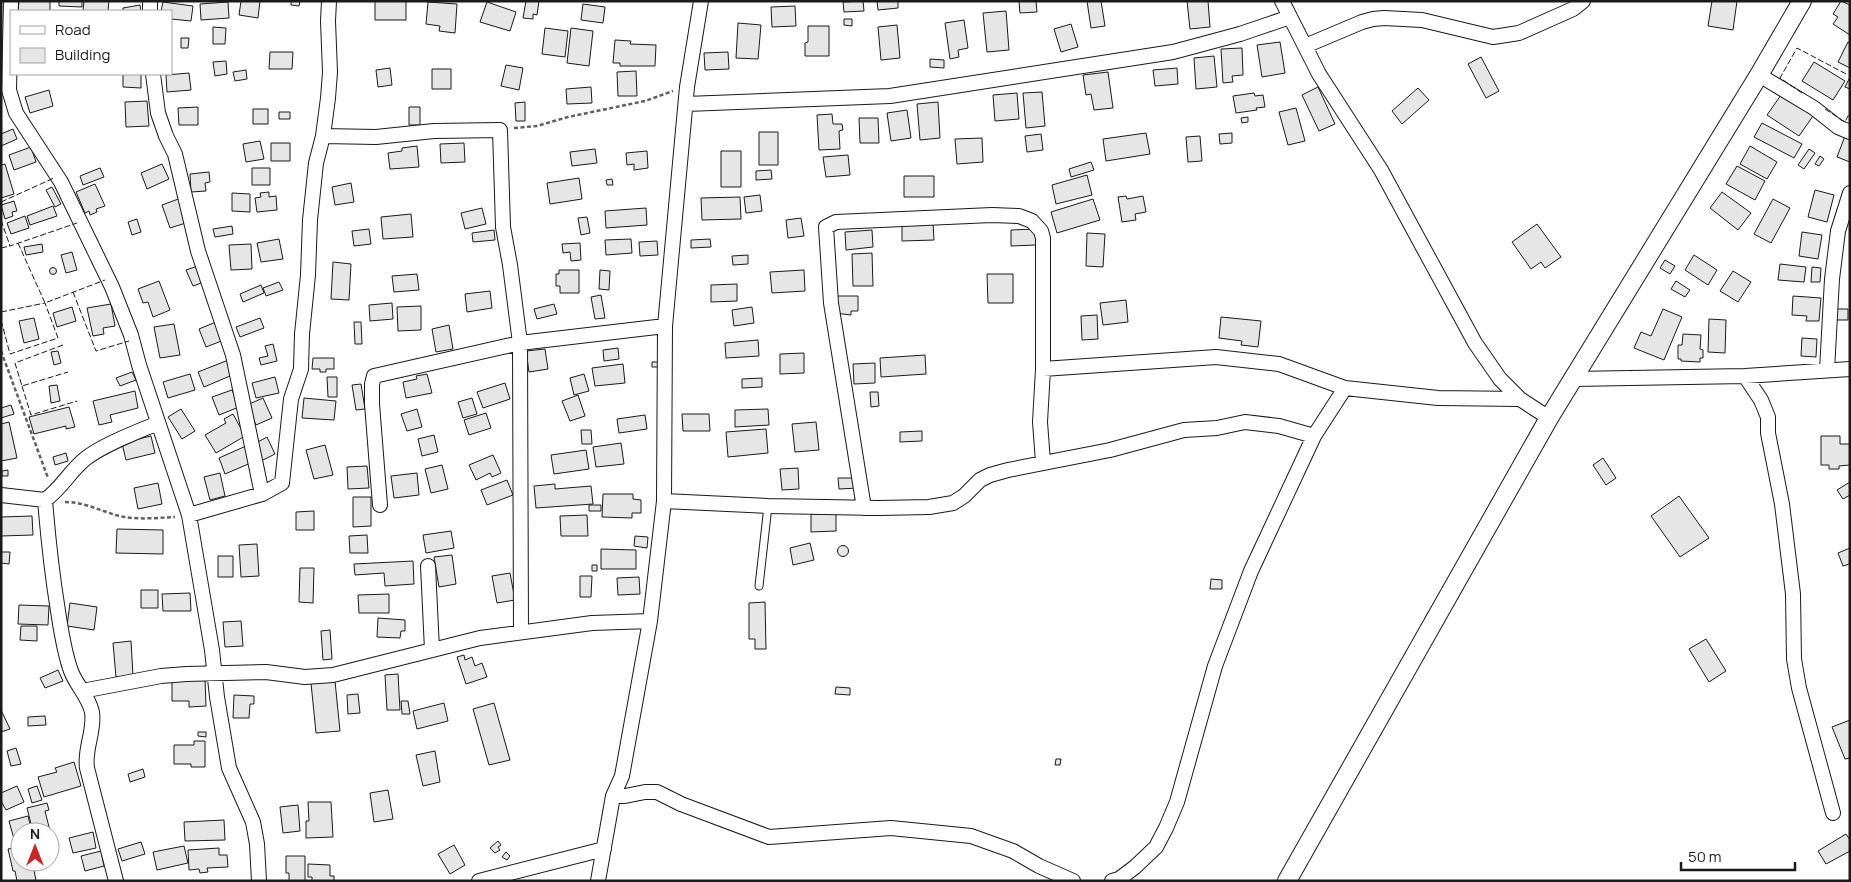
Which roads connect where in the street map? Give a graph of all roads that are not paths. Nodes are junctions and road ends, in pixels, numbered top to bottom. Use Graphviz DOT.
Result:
graph roads {
  1 [pos="329,1"];
  2 [pos="701,1"];
  3 [pos="1282,1"];
  4 [pos="1583,1"];
  5 [pos="1802,1"];
  6 [pos="1290,17"];
  7 [pos="10,46"];
  8 [pos="1305,46"];
  9 [pos="153,75"];
  10 [pos="1760,75"];
  11 [pos="686,104"];
  12 [pos="1850,132"];
  13 [pos="323,136"];
  14 [pos="1850,194"];
  15 [pos="665,326"];
  16 [pos="520,343"];
  17 [pos="1043,369"];
  18 [pos="1850,369"];
  19 [pos="1827,370"];
  20 [pos="1745,376"];
  21 [pos="1573,379"];
  22 [pos="1345,388"];
  23 [pos="1520,399"];
  24 [pos="1549,418"];
  25 [pos="158,423"];
  26 [pos="1314,436"];
  27 [pos="1043,462"];
  28 [pos="262,494"];
  29 [pos="1,495"];
  30 [pos="49,497"];
  31 [pos="664,501"];
  32 [pos="380,505"];
  33 [pos="768,506"];
  34 [pos="864,508"];
  35 [pos="188,515"];
  36 [pos="428,566"];
  37 [pos="759,586"];
  38 [pos="650,621"];
  39 [pos="521,632"];
  40 [pos="432,650"];
  41 [pos="214,674"];
  42 [pos="82,691"];
  43 [pos="613,796"];
  44 [pos="1833,813"];
  45 [pos="604,849"];
  46 [pos="116,881"];
  47 [pos="259,881"];
  48 [pos="479,881"];
  49 [pos="598,881"];
  50 [pos="1073,881"];
  51 [pos="1112,881"];
  52 [pos="1287,881"];
  1 -- 13 [label="street"];
  2 -- 11 [label="street"];
  3 -- 6 [label="street"];
  4 -- 8 [label="street"];
  5 -- 10 [label="street"];
  6 -- 8 [label="street"];
  6 -- 11 [label="street"];
  7 -- 25 [label="street"];
  8 -- 23 [label="street"];
  9 -- 28 [label="street"];
  10 -- 12 [label="street"];
  10 -- 21 [label="street"];
  11 -- 15 [label="street"];
  13 -- 16 [label="street"];
  13 -- 28 [label="street"];
  14 -- 19 [label="street"];
  15 -- 16 [label="street"];
  15 -- 31 [label="street"];
  16 -- 32 [label="street"];
  16 -- 39 [label="street"];
  17 -- 22 [label="street"];
  17 -- 27 [label="street"];
  17 -- 34 [label="street"];
  18 -- 19 [label="street"];
  19 -- 20 [label="street"];
  20 -- 21 [label="street"];
  20 -- 44 [label="street"];
  21 -- 24 [label="street"];
  22 -- 23 [label="street"];
  22 -- 26 [label="street"];
  23 -- 24 [label="street"];
  24 -- 52 [label="street"];
  25 -- 30 [label="street"];
  25 -- 35 [label="street"];
  26 -- 27 [label="street"];
  26 -- 51 [label="street"];
  27 -- 34 [label="street"];
  28 -- 35 [label="street"];
  29 -- 30 [label="street"];
  30 -- 42 [label="street"];
  31 -- 33 [label="street"];
  31 -- 38 [label="street"];
  33 -- 34 [label="street"];
  33 -- 37 [label="lane"];
  35 -- 41 [label="street"];
  36 -- 40 [label="street"];
  38 -- 39 [label="street"];
  38 -- 43 [label="street"];
  39 -- 40 [label="street"];
  40 -- 41 [label="street"];
  41 -- 42 [label="street"];
  41 -- 47 [label="street"];
  42 -- 46 [label="street"];
  43 -- 45 [label="street"];
  43 -- 50 [label="street"];
  45 -- 48 [label="street"];
  45 -- 49 [label="street"];
}
